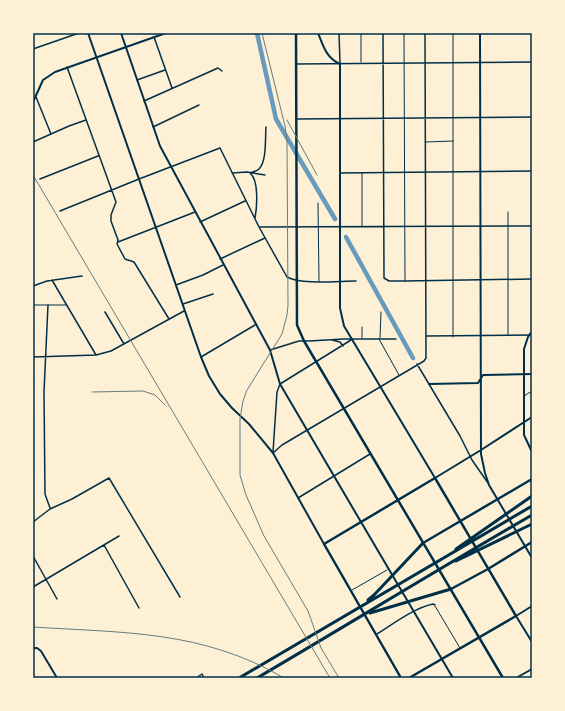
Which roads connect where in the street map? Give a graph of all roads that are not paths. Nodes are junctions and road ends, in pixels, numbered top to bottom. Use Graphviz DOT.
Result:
graph roads {
  1 [pos="79,33"];
  2 [pos="88,33"];
  3 [pos="121,33"];
  4 [pos="166,33"];
  5 [pos="296,33"];
  6 [pos="318,33"];
  7 [pos="339,33"];
  8 [pos="361,33"];
  9 [pos="382,33"];
  10 [pos="404,33"];
  11 [pos="426,33"];
  12 [pos="453,33"];
  13 [pos="480,33"];
  14 [pos="154,37"];
  15 [pos="126,47"];
  16 [pos="33,49"];
  17 [pos="96,56"];
  18 [pos="532,62"];
  19 [pos="405,63"];
  20 [pos="426,63"];
  21 [pos="453,63"];
  22 [pos="480,63"];
  23 [pos="296,64"];
  24 [pos="340,64"];
  25 [pos="361,64"];
  26 [pos="382,64"];
  27 [pos="67,67"];
  28 [pos="166,70"];
  29 [pos="222,71"];
  30 [pos="137,80"];
  31 [pos="172,88"];
  32 [pos="36,97"];
  33 [pos="144,101"];
  34 [pos="33,102"];
  35 [pos="199,105"];
  36 [pos="453,117"];
  37 [pos="480,117"];
  38 [pos="532,117"];
  39 [pos="340,118"];
  40 [pos="383,118"];
  41 [pos="404,118"];
  42 [pos="426,118"];
  43 [pos="297,119"];
  44 [pos="86,120"];
  45 [pos="153,127"];
  46 [pos="266,127"];
  47 [pos="52,134"];
  48 [pos="453,141"];
  49 [pos="33,142"];
  50 [pos="426,142"];
  51 [pos="99,156"];
  52 [pos="170,167"];
  53 [pos="480,171"];
  54 [pos="532,171"];
  55 [pos="340,172"];
  56 [pos="362,172"];
  57 [pos="383,172"];
  58 [pos="404,172"];
  59 [pos="426,172"];
  60 [pos="453,172"];
  61 [pos="232,173"];
  62 [pos="250,173"];
  63 [pos="265,174"];
  64 [pos="40,179"];
  65 [pos="139,179"];
  66 [pos="112,190"];
  67 [pos="246,201"];
  68 [pos="318,203"];
  69 [pos="60,212"];
  70 [pos="195,212"];
  71 [pos="508,212"];
  72 [pos="255,219"];
  73 [pos="200,222"];
  74 [pos="362,226"];
  75 [pos="383,226"];
  76 [pos="405,226"];
  77 [pos="426,226"];
  78 [pos="453,226"];
  79 [pos="480,226"];
  80 [pos="508,226"];
  81 [pos="532,226"];
  82 [pos="156,227"];
  83 [pos="259,227"];
  84 [pos="297,227"];
  85 [pos="319,227"];
  86 [pos="340,227"];
  87 [pos="265,238"];
  88 [pos="118,242"];
  89 [pos="220,259"];
  90 [pos="223,265"];
  91 [pos="82,276"];
  92 [pos="532,279"];
  93 [pos="52,280"];
  94 [pos="480,280"];
  95 [pos="508,280"];
  96 [pos="297,281"];
  97 [pos="319,281"];
  98 [pos="340,281"];
  99 [pos="356,281"];
  100 [pos="405,281"];
  101 [pos="426,281"];
  102 [pos="453,281"];
  103 [pos="176,285"];
  104 [pos="33,286"];
  105 [pos="213,294"];
  106 [pos="183,304"];
  107 [pos="33,305"];
  108 [pos="48,305"];
  109 [pos="67,305"];
  110 [pos="185,310"];
  111 [pos="105,312"];
  112 [pos="381,312"];
  113 [pos="169,319"];
  114 [pos="255,325"];
  115 [pos="362,327"];
  116 [pos="532,331"];
  117 [pos="531,335"];
  118 [pos="426,336"];
  119 [pos="508,336"];
  120 [pos="453,337"];
  121 [pos="481,337"];
  122 [pos="352,339"];
  123 [pos="362,339"];
  124 [pos="379,339"];
  125 [pos="396,339"];
  126 [pos="330,340"];
  127 [pos="304,341"];
  128 [pos="124,344"];
  129 [pos="343,346"];
  130 [pos="270,350"];
  131 [pos="96,355"];
  132 [pos="33,357"];
  133 [pos="46,358"];
  134 [pos="201,358"];
  135 [pos="316,362"];
  136 [pos="417,364"];
  137 [pos="524,374"];
  138 [pos="532,374"];
  139 [pos="399,375"];
  140 [pos="481,378"];
  141 [pos="280,384"];
  142 [pos="429,384"];
  143 [pos="380,386"];
  144 [pos="532,391"];
  145 [pos="524,397"];
  146 [pos="344,408"];
  147 [pos="532,417"];
  148 [pos="524,423"];
  149 [pos="307,430"];
  150 [pos="481,450"];
  151 [pos="532,452"];
  152 [pos="273,454"];
  153 [pos="370,454"];
  154 [pos="471,456"];
  155 [pos="334,476"];
  156 [pos="435,478"];
  157 [pos="532,479"];
  158 [pos="489,485"];
  159 [pos="532,496"];
  160 [pos="298,498"];
  161 [pos="498,499"];
  162 [pos="398,500"];
  163 [pos="532,506"];
  164 [pos="50,509"];
  165 [pos="532,515"];
  166 [pos="33,522"];
  167 [pos="361,522"];
  168 [pos="460,522"];
  169 [pos="532,524"];
  170 [pos="119,536"];
  171 [pos="532,542"];
  172 [pos="423,543"];
  173 [pos="324,544"];
  174 [pos="104,545"];
  175 [pos="463,546"];
  176 [pos="525,546"];
  177 [pos="468,554"];
  178 [pos="33,556"];
  179 [pos="532,558"];
  180 [pos="388,569"];
  181 [pos="488,569"];
  182 [pos="46,579"];
  183 [pos="33,587"];
  184 [pos="451,589"];
  185 [pos="352,591"];
  186 [pos="180,598"];
  187 [pos="57,599"];
  188 [pos="367,602"];
  189 [pos="435,605"];
  190 [pos="532,606"];
  191 [pos="140,608"];
  192 [pos="372,611"];
  193 [pos="414,612"];
  194 [pos="516,616"];
  195 [pos="377,634"];
  196 [pos="479,637"];
  197 [pos="532,642"];
  198 [pos="33,648"];
  199 [pos="460,648"];
  200 [pos="442,659"];
  201 [pos="532,669"];
  202 [pos="57,678"];
  203 [pos="196,678"];
  204 [pos="204,678"];
  205 [pos="239,678"];
  206 [pos="257,678"];
  207 [pos="401,678"];
  208 [pos="409,678"];
  209 [pos="453,678"];
  210 [pos="503,678"];
  211 [pos="516,678"];
  1 -- 16 [label="street"];
  2 -- 17 [label="street"];
  3 -- 15 [label="street"];
  4 -- 14 [label="street"];
  5 -- 23 [label="main road"];
  6 -- 24 [label="street"];
  7 -- 24 [label="street"];
  8 -- 25 [label="lane"];
  9 -- 26 [label="street"];
  10 -- 19 [label="lane"];
  11 -- 20 [label="street"];
  12 -- 21 [label="lane"];
  13 -- 22 [label="street"];
  14 -- 15 [label="street"];
  14 -- 28 [label="street"];
  15 -- 17 [label="street"];
  15 -- 30 [label="street"];
  17 -- 27 [label="street"];
  17 -- 65 [label="street"];
  18 -- 22 [label="street"];
  19 -- 20 [label="street"];
  19 -- 26 [label="street"];
  19 -- 41 [label="lane"];
  20 -- 21 [label="street"];
  20 -- 42 [label="street"];
  21 -- 22 [label="street"];
  21 -- 36 [label="lane"];
  22 -- 37 [label="street"];
  23 -- 24 [label="street"];
  23 -- 43 [label="main road"];
  24 -- 25 [label="street"];
  24 -- 39 [label="street"];
  25 -- 26 [label="street"];
  26 -- 40 [label="street"];
  27 -- 32 [label="street"];
  27 -- 44 [label="street"];
  28 -- 30 [label="street"];
  28 -- 31 [label="street"];
  29 -- 31 [label="street"];
  30 -- 33 [label="street"];
  31 -- 33 [label="street"];
  32 -- 34 [label="street"];
  32 -- 47 [label="street"];
  33 -- 45 [label="street"];
  35 -- 45 [label="street"];
  36 -- 37 [label="street"];
  36 -- 42 [label="street"];
  36 -- 48 [label="lane"];
  37 -- 38 [label="street"];
  37 -- 53 [label="street"];
  39 -- 40 [label="street"];
  39 -- 43 [label="street"];
  39 -- 55 [label="street"];
  40 -- 41 [label="street"];
  40 -- 57 [label="street"];
  41 -- 42 [label="street"];
  41 -- 58 [label="lane"];
  42 -- 50 [label="street"];
  43 -- 84 [label="main road"];
  44 -- 47 [label="street"];
  44 -- 51 [label="street"];
  45 -- 52 [label="street"];
  46 -- 62 [label="street"];
  47 -- 49 [label="street"];
  48 -- 50 [label="lane"];
  48 -- 60 [label="lane"];
  50 -- 59 [label="street"];
  51 -- 64 [label="street"];
  51 -- 66 [label="street"];
  52 -- 61 [label="street"];
  52 -- 65 [label="street"];
  52 -- 70 [label="street"];
  53 -- 54 [label="street"];
  53 -- 60 [label="street"];
  53 -- 79 [label="street"];
  55 -- 56 [label="street"];
  55 -- 86 [label="street"];
  56 -- 57 [label="street"];
  56 -- 74 [label="lane"];
  57 -- 58 [label="street"];
  57 -- 75 [label="street"];
  58 -- 59 [label="street"];
  58 -- 76 [label="lane"];
  59 -- 60 [label="street"];
  59 -- 77 [label="street"];
  60 -- 78 [label="lane"];
  61 -- 62 [label="street"];
  61 -- 67 [label="street"];
  62 -- 63 [label="street"];
  62 -- 72 [label="street"];
  65 -- 66 [label="street"];
  65 -- 82 [label="street"];
  66 -- 69 [label="street"];
  66 -- 88 [label="street"];
  67 -- 72 [label="street"];
  67 -- 73 [label="street"];
  68 -- 85 [label="lane"];
  70 -- 73 [label="street"];
  70 -- 82 [label="street"];
  71 -- 80 [label="lane"];
  72 -- 83 [label="street"];
  73 -- 89 [label="street"];
  74 -- 75 [label="street"];
  74 -- 86 [label="street"];
  75 -- 76 [label="street"];
  75 -- 100 [label="street"];
  76 -- 77 [label="street"];
  76 -- 100 [label="lane"];
  77 -- 78 [label="street"];
  77 -- 101 [label="street"];
  78 -- 79 [label="street"];
  78 -- 102 [label="lane"];
  79 -- 80 [label="street"];
  79 -- 94 [label="street"];
  80 -- 81 [label="street"];
  80 -- 95 [label="lane"];
  82 -- 88 [label="street"];
  82 -- 103 [label="street"];
  83 -- 84 [label="street"];
  83 -- 87 [label="street"];
  84 -- 85 [label="street"];
  84 -- 96 [label="main road"];
  85 -- 86 [label="street"];
  85 -- 97 [label="lane"];
  86 -- 98 [label="street"];
  87 -- 89 [label="street"];
  87 -- 96 [label="street"];
  88 -- 113 [label="street"];
  89 -- 90 [label="street"];
  90 -- 103 [label="street"];
  90 -- 114 [label="street"];
  91 -- 93 [label="street"];
  92 -- 95 [label="street"];
  93 -- 104 [label="street"];
  93 -- 109 [label="street"];
  94 -- 95 [label="street"];
  94 -- 102 [label="street"];
  94 -- 121 [label="street"];
  95 -- 119 [label="lane"];
  96 -- 97 [label="street"];
  96 -- 127 [label="main road"];
  97 -- 98 [label="street"];
  98 -- 99 [label="street"];
  98 -- 122 [label="street"];
  100 -- 101 [label="street"];
  101 -- 102 [label="street"];
  101 -- 118 [label="street"];
  102 -- 120 [label="lane"];
  103 -- 106 [label="street"];
  105 -- 106 [label="street"];
  106 -- 110 [label="street"];
  107 -- 108 [label="lane"];
  108 -- 109 [label="lane"];
  108 -- 133 [label="street"];
  109 -- 131 [label="street"];
  110 -- 113 [label="street"];
  110 -- 134 [label="street"];
  111 -- 128 [label="street"];
  112 -- 124 [label="lane"];
  113 -- 128 [label="street"];
  114 -- 130 [label="street"];
  114 -- 134 [label="street"];
  115 -- 123 [label="lane"];
  116 -- 117 [label="street"];
  117 -- 119 [label="street"];
  117 -- 137 [label="street"];
  118 -- 120 [label="street"];
  118 -- 136 [label="street"];
  119 -- 121 [label="street"];
  120 -- 121 [label="street"];
  121 -- 140 [label="street"];
  122 -- 123 [label="street"];
  122 -- 126 [label="street"];
  122 -- 129 [label="street"];
  122 -- 143 [label="street"];
  123 -- 124 [label="street"];
  124 -- 125 [label="street"];
  124 -- 139 [label="lane"];
  126 -- 127 [label="street"];
  126 -- 129 [label="street"];
  127 -- 130 [label="street"];
  127 -- 135 [label="main road"];
  128 -- 131 [label="street"];
  129 -- 135 [label="street"];
  130 -- 141 [label="street"];
  131 -- 133 [label="street"];
  132 -- 133 [label="street"];
  133 -- 164 [label="street"];
  134 -- 152 [label="street"];
  135 -- 141 [label="street"];
  135 -- 146 [label="main road"];
  136 -- 139 [label="street"];
  136 -- 142 [label="street"];
  137 -- 138 [label="street"];
  137 -- 140 [label="street"];
  137 -- 145 [label="street"];
  139 -- 143 [label="street"];
  140 -- 142 [label="street"];
  140 -- 150 [label="street"];
  141 -- 149 [label="street"];
  141 -- 152 [label="street"];
  142 -- 154 [label="street"];
  143 -- 146 [label="street"];
  143 -- 156 [label="street"];
  144 -- 145 [label="lane"];
  145 -- 148 [label="street"];
  146 -- 149 [label="street"];
  146 -- 153 [label="main road"];
  147 -- 148 [label="street"];
  148 -- 150 [label="street"];
  148 -- 151 [label="street"];
  149 -- 152 [label="street"];
  149 -- 155 [label="street"];
  150 -- 154 [label="street"];
  150 -- 158 [label="street"];
  152 -- 160 [label="street"];
  153 -- 155 [label="street"];
  153 -- 162 [label="main road"];
  154 -- 156 [label="street"];
  154 -- 158 [label="street"];
  155 -- 160 [label="street"];
  155 -- 167 [label="street"];
  156 -- 162 [label="main road"];
  156 -- 168 [label="main road"];
  157 -- 161 [label="main road"];
  158 -- 161 [label="street"];
  159 -- 175 [label="highway"];
  160 -- 173 [label="street"];
  161 -- 168 [label="main road"];
  161 -- 176 [label="street"];
  162 -- 167 [label="main road"];
  162 -- 172 [label="main road"];
  163 -- 175 [label="highway"];
  164 -- 166 [label="street"];
  164 -- 186 [label="street"];
  165 -- 177 [label="highway"];
  167 -- 173 [label="main road"];
  167 -- 180 [label="street"];
  168 -- 172 [label="main road"];
  168 -- 181 [label="main road"];
  169 -- 177 [label="highway"];
  170 -- 174 [label="street"];
  171 -- 176 [label="main road"];
  172 -- 184 [label="main road"];
  172 -- 188 [label="highway"];
  173 -- 185 [label="main road"];
  174 -- 182 [label="street"];
  174 -- 191 [label="street"];
  175 -- 188 [label="highway"];
  176 -- 179 [label="street"];
  176 -- 181 [label="main road"];
  177 -- 192 [label="highway"];
  178 -- 182 [label="street"];
  180 -- 185 [label="lane"];
  180 -- 193 [label="street"];
  181 -- 184 [label="main road"];
  181 -- 194 [label="main road"];
  182 -- 183 [label="street"];
  182 -- 187 [label="street"];
  184 -- 192 [label="highway"];
  184 -- 196 [label="main road"];
  185 -- 195 [label="main road"];
  188 -- 205 [label="highway"];
  189 -- 193 [label="street"];
  189 -- 199 [label="lane"];
  190 -- 194 [label="street"];
  192 -- 206 [label="highway"];
  193 -- 195 [label="street"];
  193 -- 200 [label="street"];
  194 -- 196 [label="main road"];
  194 -- 197 [label="street"];
  195 -- 207 [label="main road"];
  196 -- 199 [label="main road"];
  196 -- 210 [label="main road"];
  198 -- 202 [label="street"];
  199 -- 200 [label="main road"];
  200 -- 208 [label="main road"];
  200 -- 209 [label="street"];
  201 -- 211 [label="street"];
  203 -- 204 [label="street"];
}
